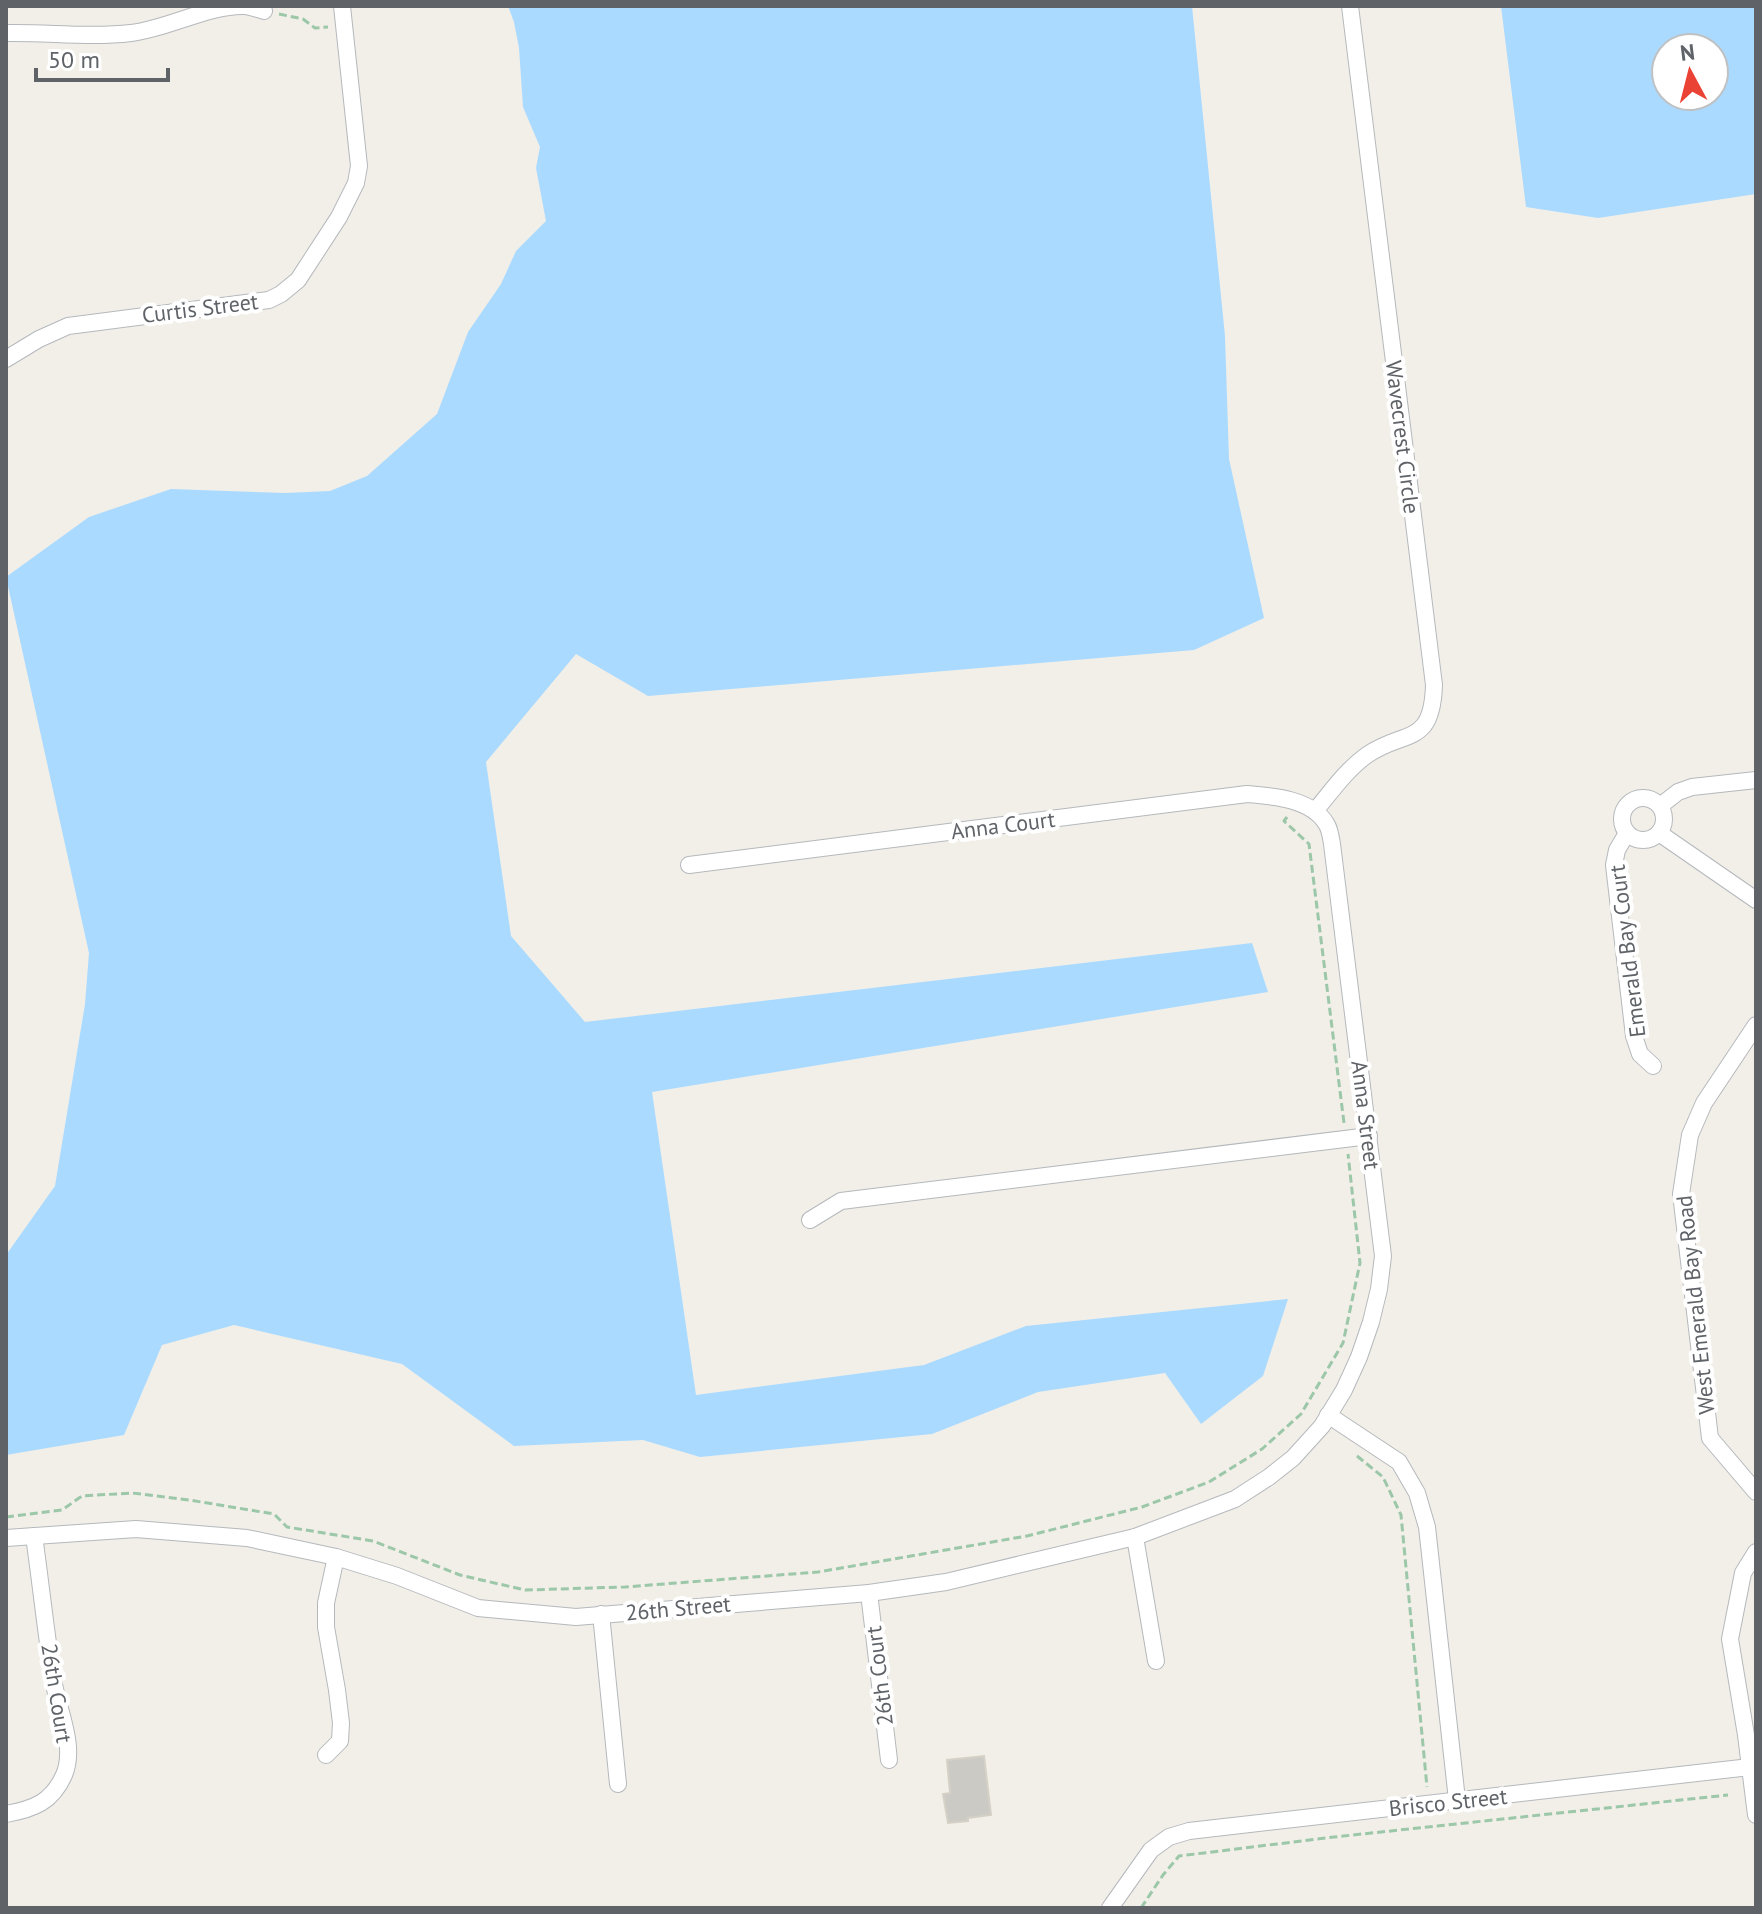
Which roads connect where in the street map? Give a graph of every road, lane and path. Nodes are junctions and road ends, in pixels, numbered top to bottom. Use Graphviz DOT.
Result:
graph roads {
  1 [pos="342,6"];
  2 [pos="1350,6"];
  3 [pos="264,11"];
  4 [pos="344,25"];
  5 [pos="6,33"];
  6 [pos="6,359"];
  7 [pos="1756,780"];
  8 [pos="1296,803"];
  9 [pos="1660,806"];
  10 [pos="1315,811"];
  11 [pos="1627,833"];
  12 [pos="1659,833"];
  13 [pos="689,865"];
  14 [pos="1756,900"];
  15 [pos="1756,1025"];
  16 [pos="1653,1066"];
  17 [pos="1369,1136"];
  18 [pos="1346,1139"];
  19 [pos="810,1220"];
  20 [pos="1325,1420"];
  21 [pos="1352,1452"];
  22 [pos="1756,1492"];
  23 [pos="6,1517"];
  24 [pos="34,1536"];
  25 [pos="1135,1537"];
  26 [pos="6,1538"];
  27 [pos="1756,1552"];
  28 [pos="336,1557"];
  29 [pos="869,1593"];
  30 [pos="601,1614"];
  31 [pos="1156,1661"];
  32 [pos="326,1755"];
  33 [pos="889,1760"];
  34 [pos="1750,1767"];
  35 [pos="618,1784"];
  36 [pos="1728,1795"];
  37 [pos="1457,1800"];
  38 [pos="1428,1803"];
  39 [pos="6,1814"];
  40 [pos="1756,1815"];
  41 [pos="1431,1827"];
  42 [pos="1110,1908"];
  43 [pos="1141,1908"];
  1 -- 4 [label="street, Curtis Street"];
  2 -- 10 [label="street, Wavecrest Circle"];
  3 -- 4 [label="path"];
  3 -- 5 [label="street"];
  4 -- 6 [label="street, Curtis Street"];
  7 -- 9 [label="street, Emerald Bay Court"];
  8 -- 10 [label="street, Anna Court"];
  8 -- 13 [label="street, Anna Court"];
  8 -- 18 [label="path"];
  9 -- 11 [label="street, Emerald Bay Court"];
  9 -- 12 [label="street"];
  10 -- 17 [label="street, Anna Street"];
  11 -- 12 [label="street, Emerald Bay Court"];
  11 -- 16 [label="street, Emerald Bay Court"];
  12 -- 14 [label="street"];
  15 -- 22 [label="street, West Emerald Bay Road"];
  17 -- 18 [label="street"];
  17 -- 20 [label="street, Anna Street"];
  18 -- 19 [label="street"];
  18 -- 23 [label="path"];
  20 -- 25 [label="street, 26th Street"];
  20 -- 37 [label="street"];
  21 -- 38 [label="path"];
  24 -- 26 [label="street, 26th Street"];
  24 -- 28 [label="street, 26th Street"];
  24 -- 39 [label="street, 26th Court"];
  25 -- 29 [label="street, 26th Street"];
  25 -- 31 [label="street"];
  27 -- 34 [label="street"];
  28 -- 30 [label="street, 26th Street"];
  28 -- 32 [label="street"];
  29 -- 30 [label="street, 26th Street"];
  29 -- 33 [label="street, 26th Court"];
  30 -- 35 [label="street"];
  34 -- 37 [label="street, Brisco Street"];
  34 -- 40 [label="street"];
  36 -- 41 [label="path"];
  37 -- 38 [label="street, Brisco Street"];
  38 -- 41 [label="path"];
  38 -- 42 [label="street, Brisco Street"];
  41 -- 43 [label="path"];
}
